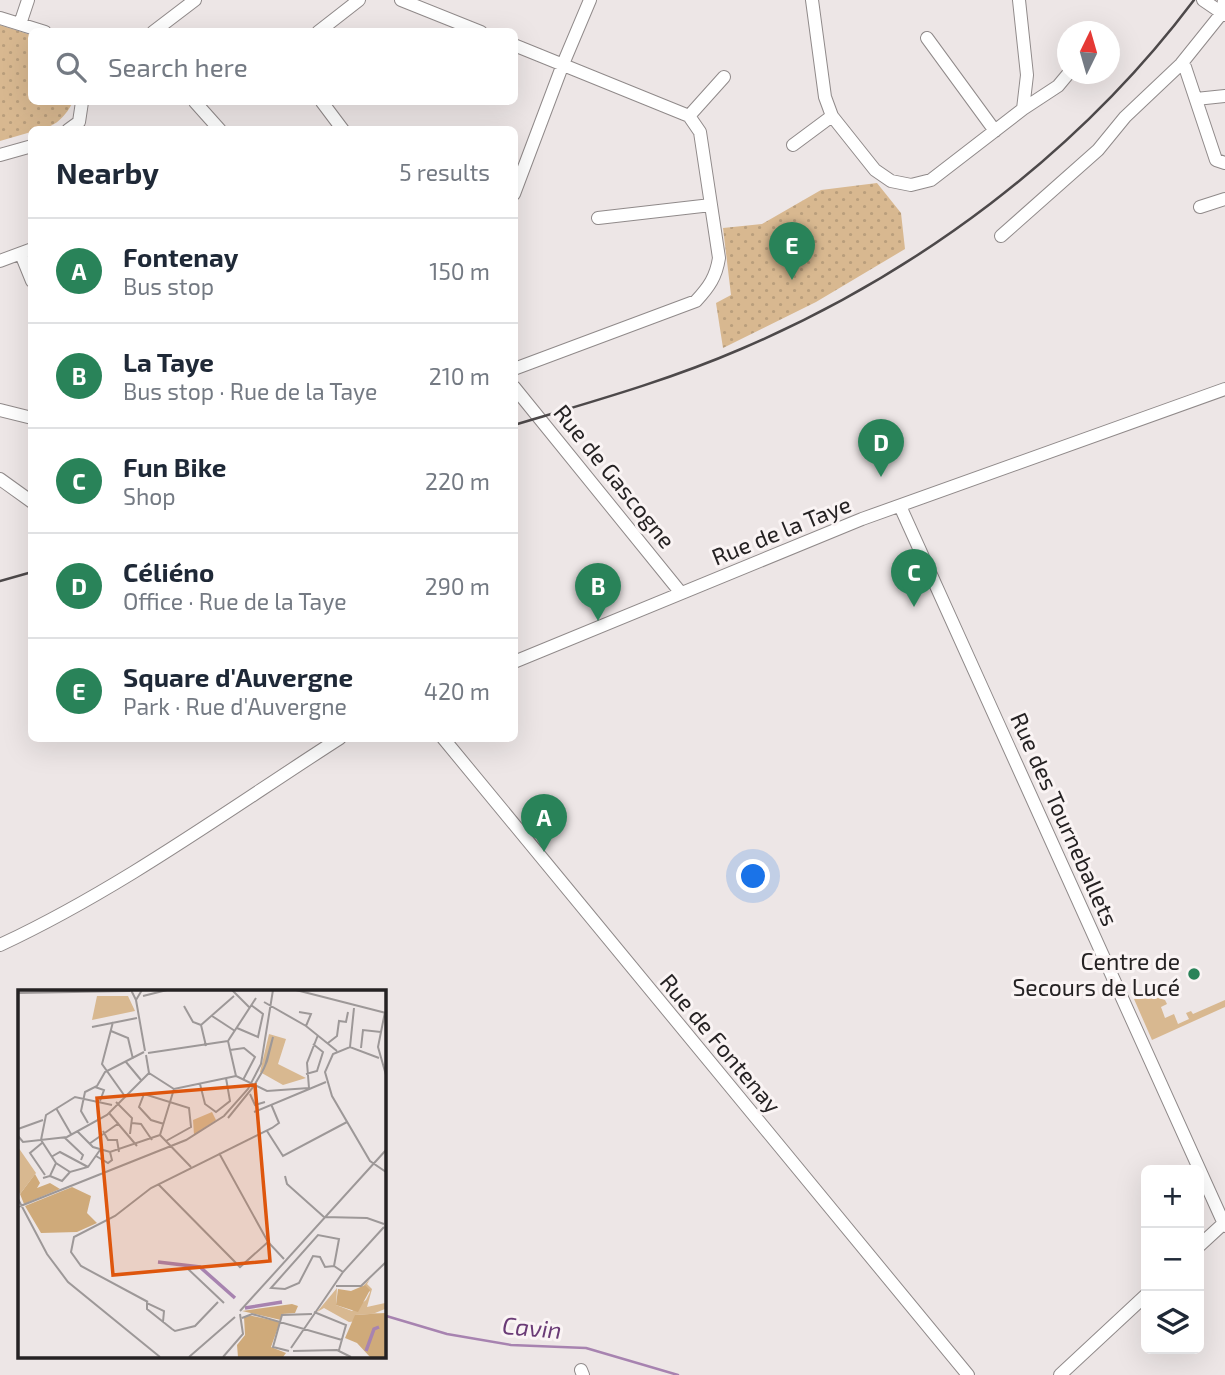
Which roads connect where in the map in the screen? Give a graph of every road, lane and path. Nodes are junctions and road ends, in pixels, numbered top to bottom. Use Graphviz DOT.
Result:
graph roads {
  1 [pos="29,0"];
  2 [pos="195,0"];
  3 [pos="359,0"];
  4 [pos="401,0"];
  5 [pos="590,0"];
  6 [pos="812,0"];
  7 [pos="1019,0"];
  8 [pos="1203,0"];
  9 [pos="1223,9"];
  10 [pos="0,18"];
  11 [pos="20,24"];
  12 [pos="32,28"];
  13 [pos="158,28"];
  14 [pos="323,28"];
  15 [pos="461,28"];
  16 [pos="927,38"];
  17 [pos="518,47"];
  18 [pos="563,64"];
  19 [pos="1181,64"];
  20 [pos="724,77"];
  21 [pos="1060,84"];
  22 [pos="1225,96"];
  23 [pos="1196,99"];
  24 [pos="81,105"];
  25 [pos="198,105"];
  26 [pos="324,105"];
  27 [pos="1023,109"];
  28 [pos="689,116"];
  29 [pos="832,116"];
  30 [pos="77,126"];
  31 [pos="216,126"];
  32 [pos="340,126"];
  33 [pos="995,131"];
  34 [pos="793,145"];
  35 [pos="28,147"];
  36 [pos="0,155"];
  37 [pos="1225,163"];
  38 [pos="518,183"];
  39 [pos="1225,200"];
  40 [pos="710,205"];
  41 [pos="1200,207"];
  42 [pos="598,218"];
  43 [pos="1001,236"];
  44 [pos="26,251"];
  45 [pos="0,261"];
  46 [pos="518,368"];
  47 [pos="1225,389"];
  48 [pos="518,392"];
  49 [pos="0,410"];
  50 [pos="28,417"];
  51 [pos="0,479"];
  52 [pos="28,499"];
  53 [pos="900,506"];
  54 [pos="681,593"];
  55 [pos="518,660"];
  56 [pos="334,742"];
  57 [pos="446,742"];
  58 [pos="0,945"];
  59 [pos="1224,1225"];
  60 [pos="1204,1242"];
  61 [pos="1141,1300"];
  62 [pos="968,1375"];
  63 [pos="1060,1375"];
  1 -- 11 [label="street"];
  2 -- 13 [label="street"];
  3 -- 14 [label="street"];
  4 -- 15 [label="street"];
  5 -- 18 [label="street"];
  6 -- 29 [label="street"];
  7 -- 27 [label="street"];
  8 -- 9 [label="street"];
  9 -- 19 [label="street"];
  10 -- 11 [label="street"];
  11 -- 12 [label="street"];
  16 -- 33 [label="street"];
  17 -- 18 [label="street"];
  18 -- 28 [label="street"];
  18 -- 38 [label="street"];
  19 -- 23 [label="street"];
  19 -- 43 [label="street"];
  20 -- 28 [label="street"];
  21 -- 27 [label="street"];
  22 -- 23 [label="street"];
  23 -- 37 [label="street"];
  24 -- 30 [label="street"];
  25 -- 31 [label="street"];
  26 -- 32 [label="street"];
  27 -- 33 [label="street"];
  28 -- 40 [label="street"];
  29 -- 33 [label="street"];
  29 -- 34 [label="street"];
  35 -- 36 [label="street"];
  39 -- 41 [label="street"];
  40 -- 42 [label="street"];
  40 -- 46 [label="street"];
  44 -- 45 [label="street"];
  47 -- 53 [label="street, Rue de la Taye"];
  48 -- 54 [label="street, Rue de Gascogne"];
  49 -- 50 [label="street"];
  51 -- 52 [label="street"];
  53 -- 54 [label="street, Rue de la Taye"];
  53 -- 59 [label="street, Rue des Tourneballets"];
  54 -- 55 [label="street, Rue de la Taye"];
  56 -- 58 [label="street"];
  57 -- 62 [label="street, Rue de Fontenay"];
  59 -- 60 [label="street"];
  61 -- 63 [label="street"];
}
